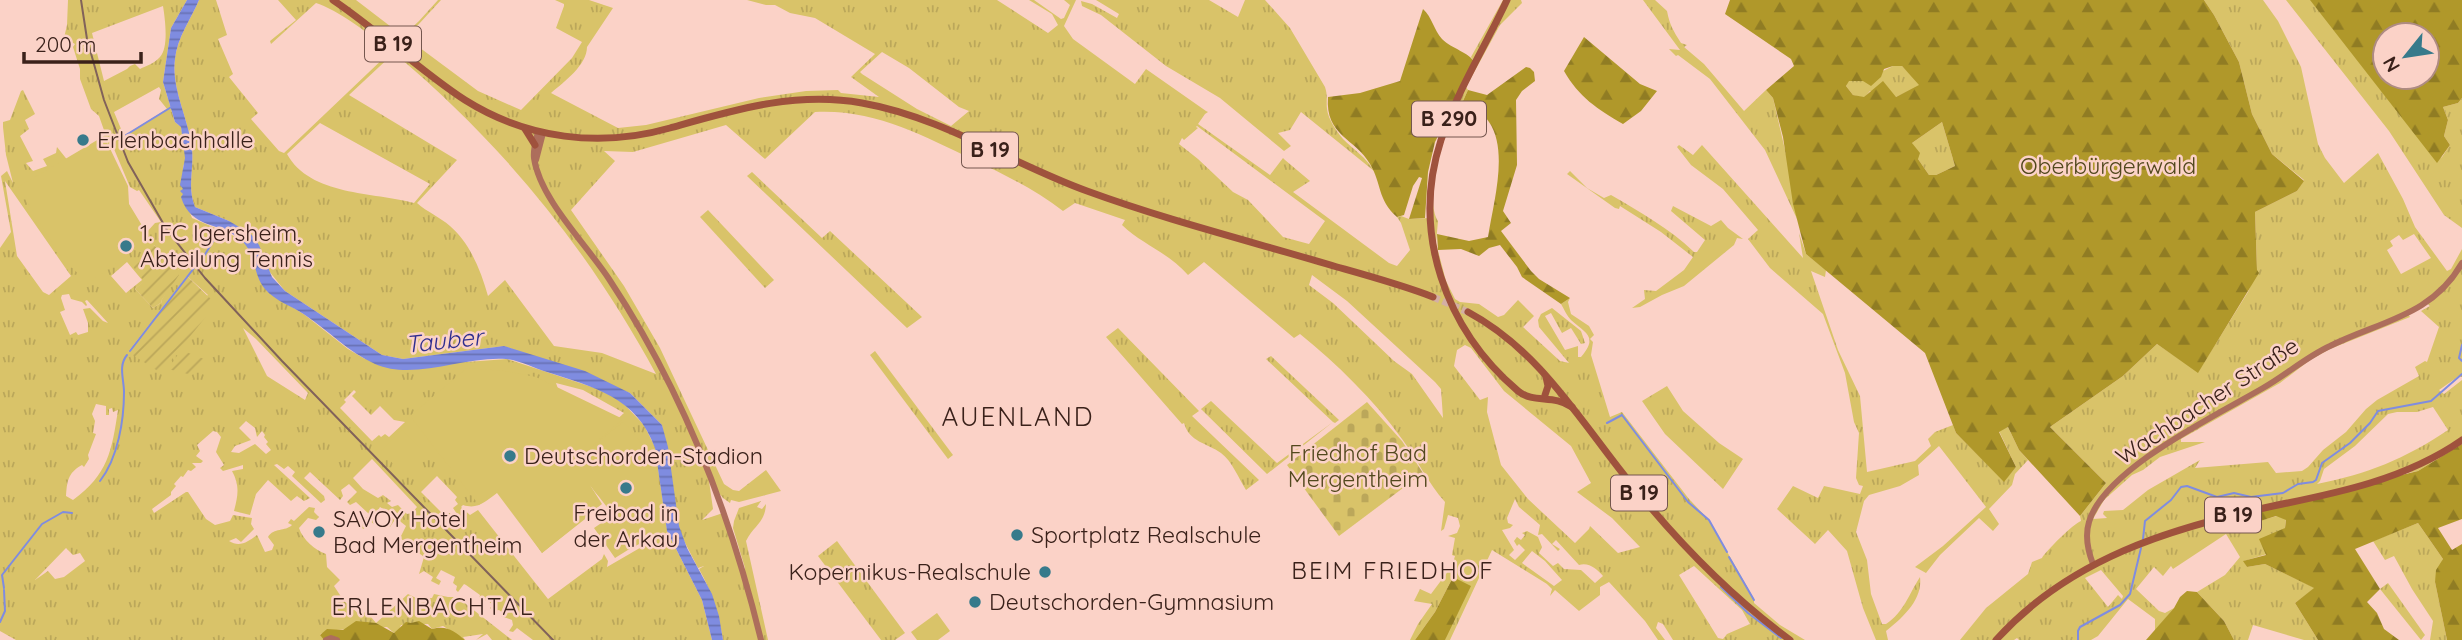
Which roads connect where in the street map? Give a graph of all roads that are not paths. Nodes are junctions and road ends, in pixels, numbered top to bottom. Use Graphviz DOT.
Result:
graph roads {
  1 [pos="333,0"];
  2 [pos="1507,0"];
  3 [pos="525,128"];
  4 [pos="541,132"];
  5 [pos="535,145"];
  6 [pos="536,162"];
  7 [pos="2462,263"];
  8 [pos="1433,297"];
  9 [pos="1468,312"];
  10 [pos="1545,373"];
  11 [pos="1559,390"];
  12 [pos="1546,397"];
  13 [pos="1573,407"];
  14 [pos="2462,440"];
  15 [pos="2093,564"];
  16 [pos="327,640"];
  17 [pos="337,640"];
  18 [pos="761,640"];
  19 [pos="1790,640"];
  20 [pos="1996,640"];
  1 -- 3 [label="main road, B 19"];
  2 -- 12 [label="main road, B 290"];
  3 -- 4 [label="main road, B 19"];
  3 -- 5 [label="main road"];
  4 -- 5 [label="street"];
  4 -- 6 [label="street"];
  4 -- 8 [label="main road, B 19"];
  5 -- 6 [label="street"];
  6 -- 18 [label="street"];
  7 -- 15 [label="street, Wachbacher Straße"];
  9 -- 10 [label="main road, B 19"];
  10 -- 11 [label="main road, B 19"];
  10 -- 12 [label="main road"];
  11 -- 12 [label="main road, B 290"];
  11 -- 13 [label="main road, B 19"];
  12 -- 13 [label="main road, B 290"];
  13 -- 19 [label="main road, B 19"];
  14 -- 15 [label="main road, B 19"];
  15 -- 20 [label="main road, B 19"];
  16 -- 17 [label="street"];
}
